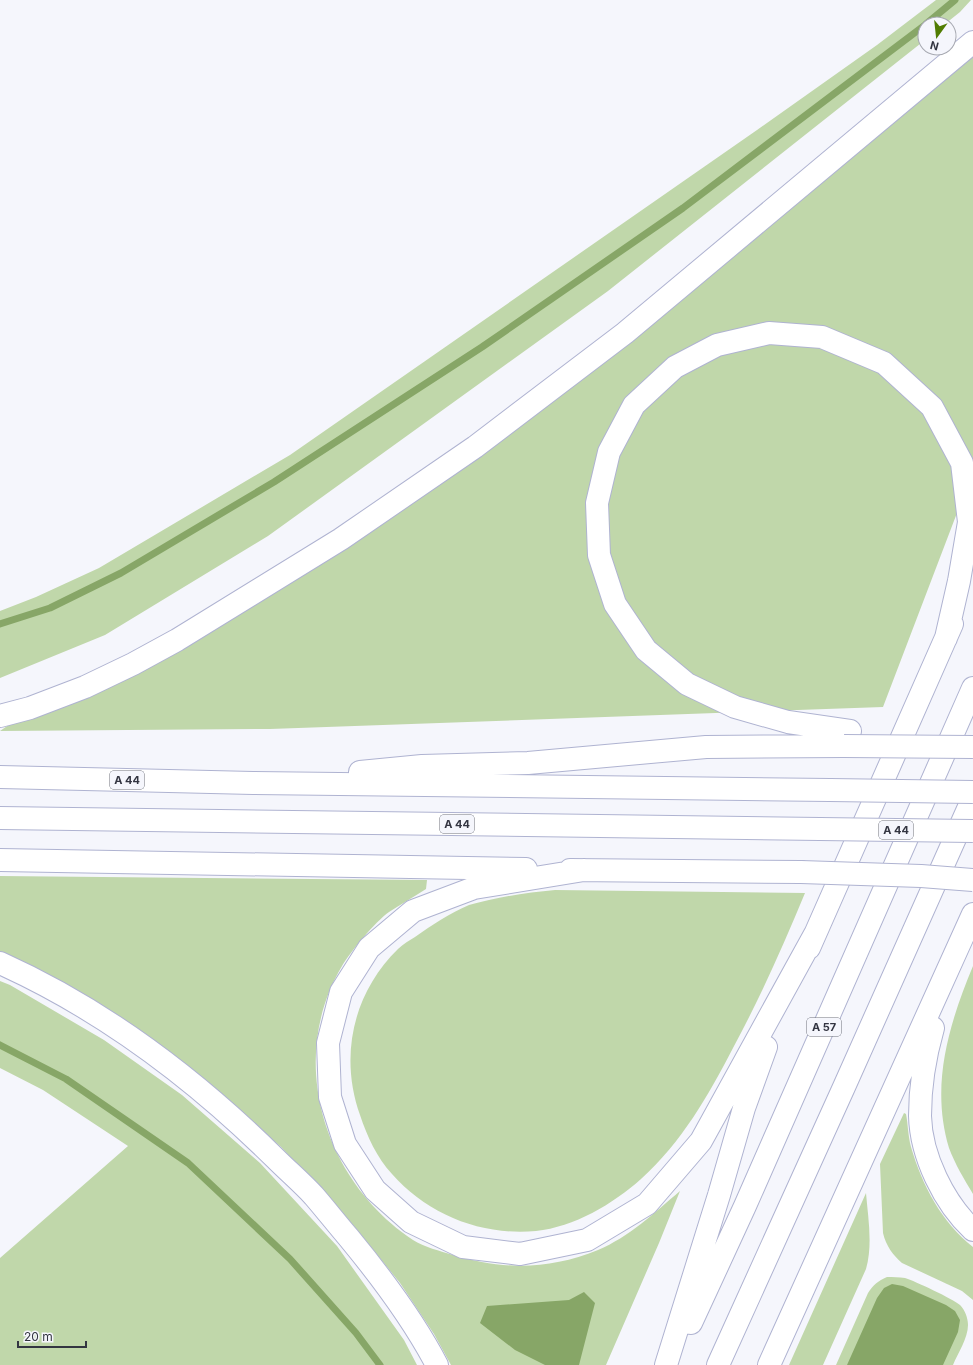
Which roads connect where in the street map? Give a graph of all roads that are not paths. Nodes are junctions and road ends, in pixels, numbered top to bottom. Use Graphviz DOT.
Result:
graph roads {
  1 [pos="973,42"];
  2 [pos="973,580"];
  3 [pos="946,638"];
  4 [pos="973,688"];
  5 [pos="0,716"];
  6 [pos="847,739"];
  7 [pos="973,747"];
  8 [pos="0,777"];
  9 [pos="254,783"];
  10 [pos="973,792"];
  11 [pos="973,798"];
  12 [pos="0,818"];
  13 [pos="973,831"];
  14 [pos="0,860"];
  15 [pos="584,870"];
  16 [pos="973,875"];
  17 [pos="921,876"];
  18 [pos="973,880"];
  19 [pos="973,914"];
  20 [pos="815,934"];
  21 [pos="0,963"];
  22 [pos="951,965"];
  23 [pos="973,1230"];
  24 [pos="437,1365"];
  25 [pos="666,1365"];
  26 [pos="672,1365"];
  27 [pos="718,1365"];
  28 [pos="769,1365"];
  1 -- 5 [label="highway"];
  2 -- 3 [label="highway"];
  3 -- 6 [label="highway"];
  3 -- 20 [label="highway"];
  4 -- 26 [label="highway, A 57"];
  6 -- 7 [label="highway, bridge"];
  6 -- 9 [label="highway"];
  8 -- 9 [label="highway, A 44"];
  9 -- 10 [label="highway, A 44, bridge"];
  11 -- 27 [label="highway"];
  12 -- 13 [label="highway, A 44, bridge"];
  14 -- 15 [label="highway"];
  15 -- 17 [label="highway, bridge"];
  15 -- 20 [label="highway"];
  16 -- 17 [label="highway, bridge"];
  17 -- 18 [label="highway, bridge"];
  19 -- 22 [label="highway"];
  20 -- 25 [label="highway"];
  21 -- 24 [label="highway"];
  22 -- 23 [label="highway"];
  22 -- 28 [label="highway"];
}
